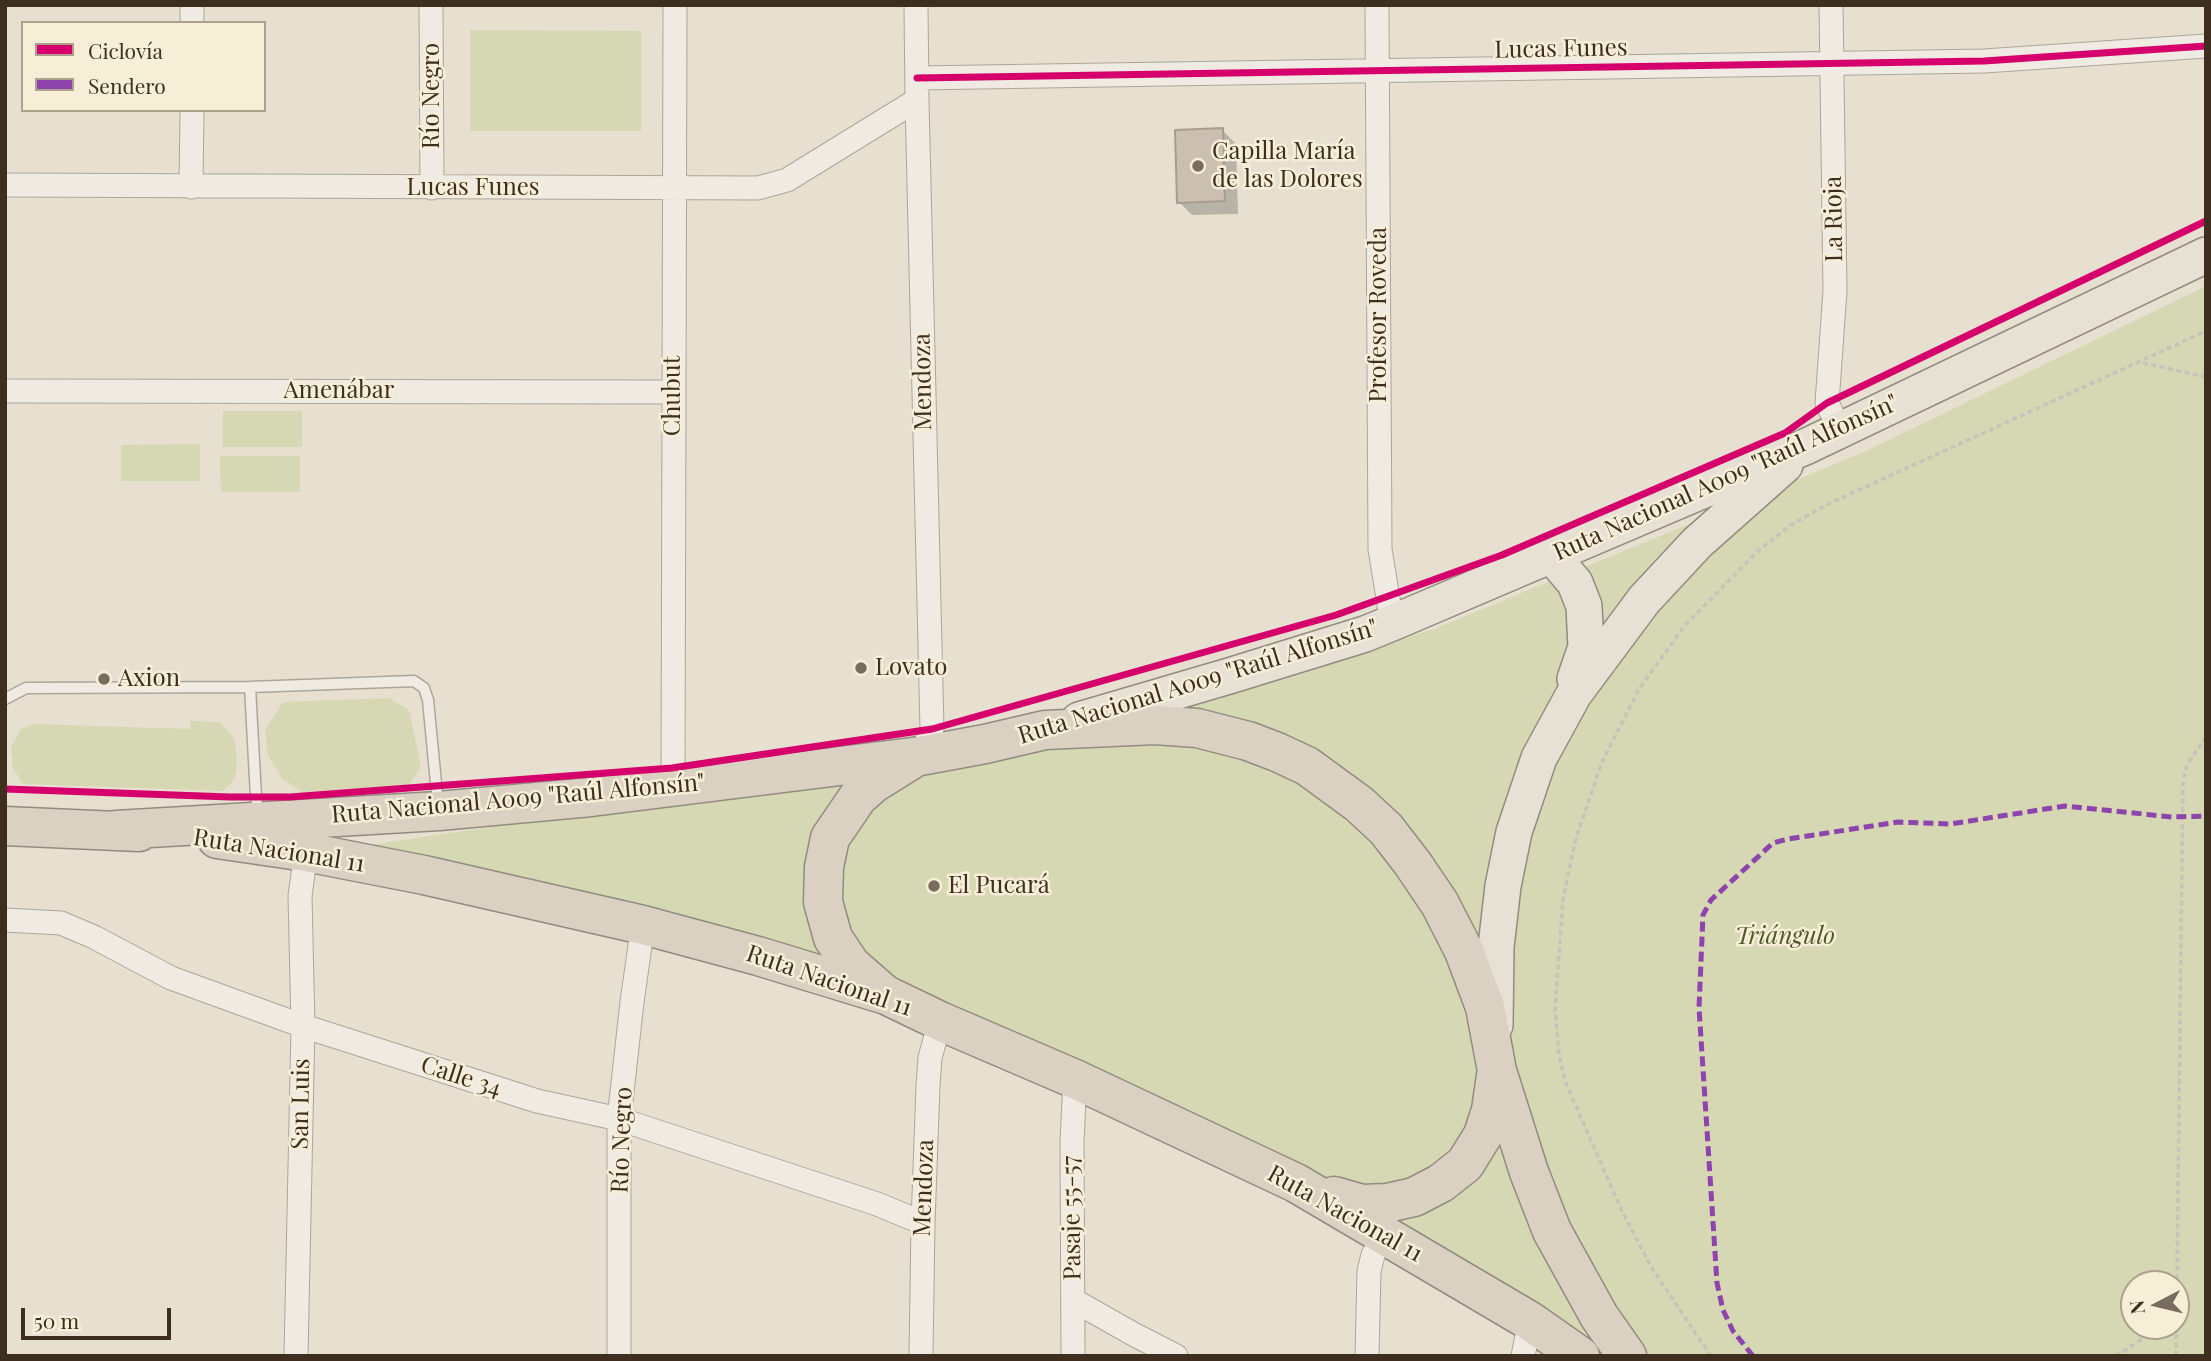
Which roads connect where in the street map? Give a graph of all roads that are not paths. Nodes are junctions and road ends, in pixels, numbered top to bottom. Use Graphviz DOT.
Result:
graph roads {
  1 [pos="431,5"];
  2 [pos="675,5"];
  3 [pos="916,5"];
  4 [pos="1377,5"];
  5 [pos="1831,5"];
  6 [pos="2206,46"];
  7 [pos="1831,64"];
  8 [pos="1377,71"];
  9 [pos="917,89"];
  10 [pos="192,112"];
  11 [pos="5,185"];
  12 [pos="191,187"];
  13 [pos="675,187"];
  14 [pos="432,188"];
  15 [pos="2206,255"];
  16 [pos="5,391"];
  17 [pos="673,392"];
  18 [pos="1840,430"];
  19 [pos="1805,447"];
  20 [pos="1548,556"];
  21 [pos="1392,623"];
  22 [pos="250,687"];
  23 [pos="5,699"];
  24 [pos="1560,719"];
  25 [pos="1045,730"];
  26 [pos="919,756"];
  27 [pos="673,787"];
  28 [pos="439,811"];
  29 [pos="260,820"];
  30 [pos="5,826"];
  31 [pos="116,830"];
  32 [pos="306,852"];
  33 [pos="5,920"];
  34 [pos="643,925"];
  35 [pos="886,995"];
  36 [pos="940,1021"];
  37 [pos="303,1026"];
  38 [pos="1497,1071"];
  39 [pos="1075,1079"];
  40 [pos="619,1119"];
  41 [pos="1296,1183"];
  42 [pos="923,1223"];
  43 [pos="1384,1234"];
  44 [pos="1073,1300"];
  45 [pos="1527,1339"];
  46 [pos="296,1356"];
  47 [pos="619,1356"];
  48 [pos="921,1356"];
  49 [pos="1073,1356"];
  50 [pos="1176,1356"];
  51 [pos="1367,1356"];
  52 [pos="1580,1356"];
  53 [pos="1627,1356"];
  1 -- 14 [label="street, Río Negro"];
  2 -- 13 [label="street, Chubut"];
  3 -- 9 [label="street, Mendoza"];
  4 -- 8 [label="street, Profesor Roveda"];
  5 -- 7 [label="street, La Rioja"];
  6 -- 7 [label="street, Lucas Funes"];
  7 -- 8 [label="street, Lucas Funes"];
  7 -- 18 [label="street, La Rioja"];
  8 -- 9 [label="street, Lucas Funes"];
  8 -- 21 [label="street, Profesor Roveda"];
  9 -- 13 [label="street, Lucas Funes"];
  9 -- 26 [label="street, Mendoza"];
  10 -- 12 [label="street"];
  11 -- 12 [label="street, Lucas Funes"];
  12 -- 14 [label="street, Lucas Funes"];
  13 -- 14 [label="street, Lucas Funes"];
  13 -- 17 [label="street, Chubut"];
  15 -- 18 [label="main road, Ruta Nacional A009 \"Raúl Alfonsín\""];
  16 -- 17 [label="street, Amenábar"];
  17 -- 27 [label="street, Chubut"];
  18 -- 19 [label="main road, Ruta Nacional A009 \"Raúl Alfonsín\""];
  19 -- 20 [label="main road, Ruta Nacional A009 \"Raúl Alfonsín\""];
  19 -- 24 [label="main road"];
  20 -- 21 [label="main road, Ruta Nacional A009 \"Raúl Alfonsín\""];
  20 -- 24 [label="main road"];
  21 -- 25 [label="main road, Ruta Nacional A009 \"Raúl Alfonsín\""];
  22 -- 23 [label="lane"];
  22 -- 28 [label="lane"];
  22 -- 29 [label="lane"];
  24 -- 38 [label="main road"];
  25 -- 26 [label="highway, Ruta Nacional A009 \"Raúl Alfonsín\""];
  25 -- 38 [label="highway"];
  26 -- 27 [label="highway, Ruta Nacional A009 \"Raúl Alfonsín\""];
  26 -- 35 [label="highway"];
  27 -- 28 [label="highway, Ruta Nacional A009 \"Raúl Alfonsín\""];
  28 -- 29 [label="highway, Ruta Nacional A009 \"Raúl Alfonsín\""];
  29 -- 31 [label="highway, Ruta Nacional A009 \"Raúl Alfonsín\""];
  30 -- 31 [label="highway, Ruta Nacional 11"];
  31 -- 32 [label="highway, Ruta Nacional 11"];
  32 -- 34 [label="highway, Ruta Nacional 11"];
  32 -- 37 [label="street, San Luis"];
  33 -- 37 [label="street, Calle 34"];
  34 -- 35 [label="highway, Ruta Nacional 11"];
  34 -- 40 [label="street, Río Negro"];
  35 -- 36 [label="highway, Ruta Nacional 11"];
  36 -- 39 [label="highway, Ruta Nacional 11"];
  36 -- 42 [label="street, Mendoza"];
  37 -- 40 [label="street, Calle 34"];
  37 -- 46 [label="street, San Luis"];
  38 -- 41 [label="highway"];
  38 -- 53 [label="highway"];
  39 -- 41 [label="highway, Ruta Nacional 11"];
  39 -- 44 [label="street, Pasaje 55-57"];
  40 -- 42 [label="street, Calle 34"];
  40 -- 47 [label="street, Río Negro"];
  41 -- 43 [label="highway, Ruta Nacional 11"];
  42 -- 48 [label="street, Mendoza"];
  43 -- 45 [label="highway, Ruta Nacional 11"];
  43 -- 51 [label="street"];
  44 -- 49 [label="street, Pasaje 55-57"];
  44 -- 50 [label="street"];
  45 -- 52 [label="highway, Ruta Nacional 11"];
}
